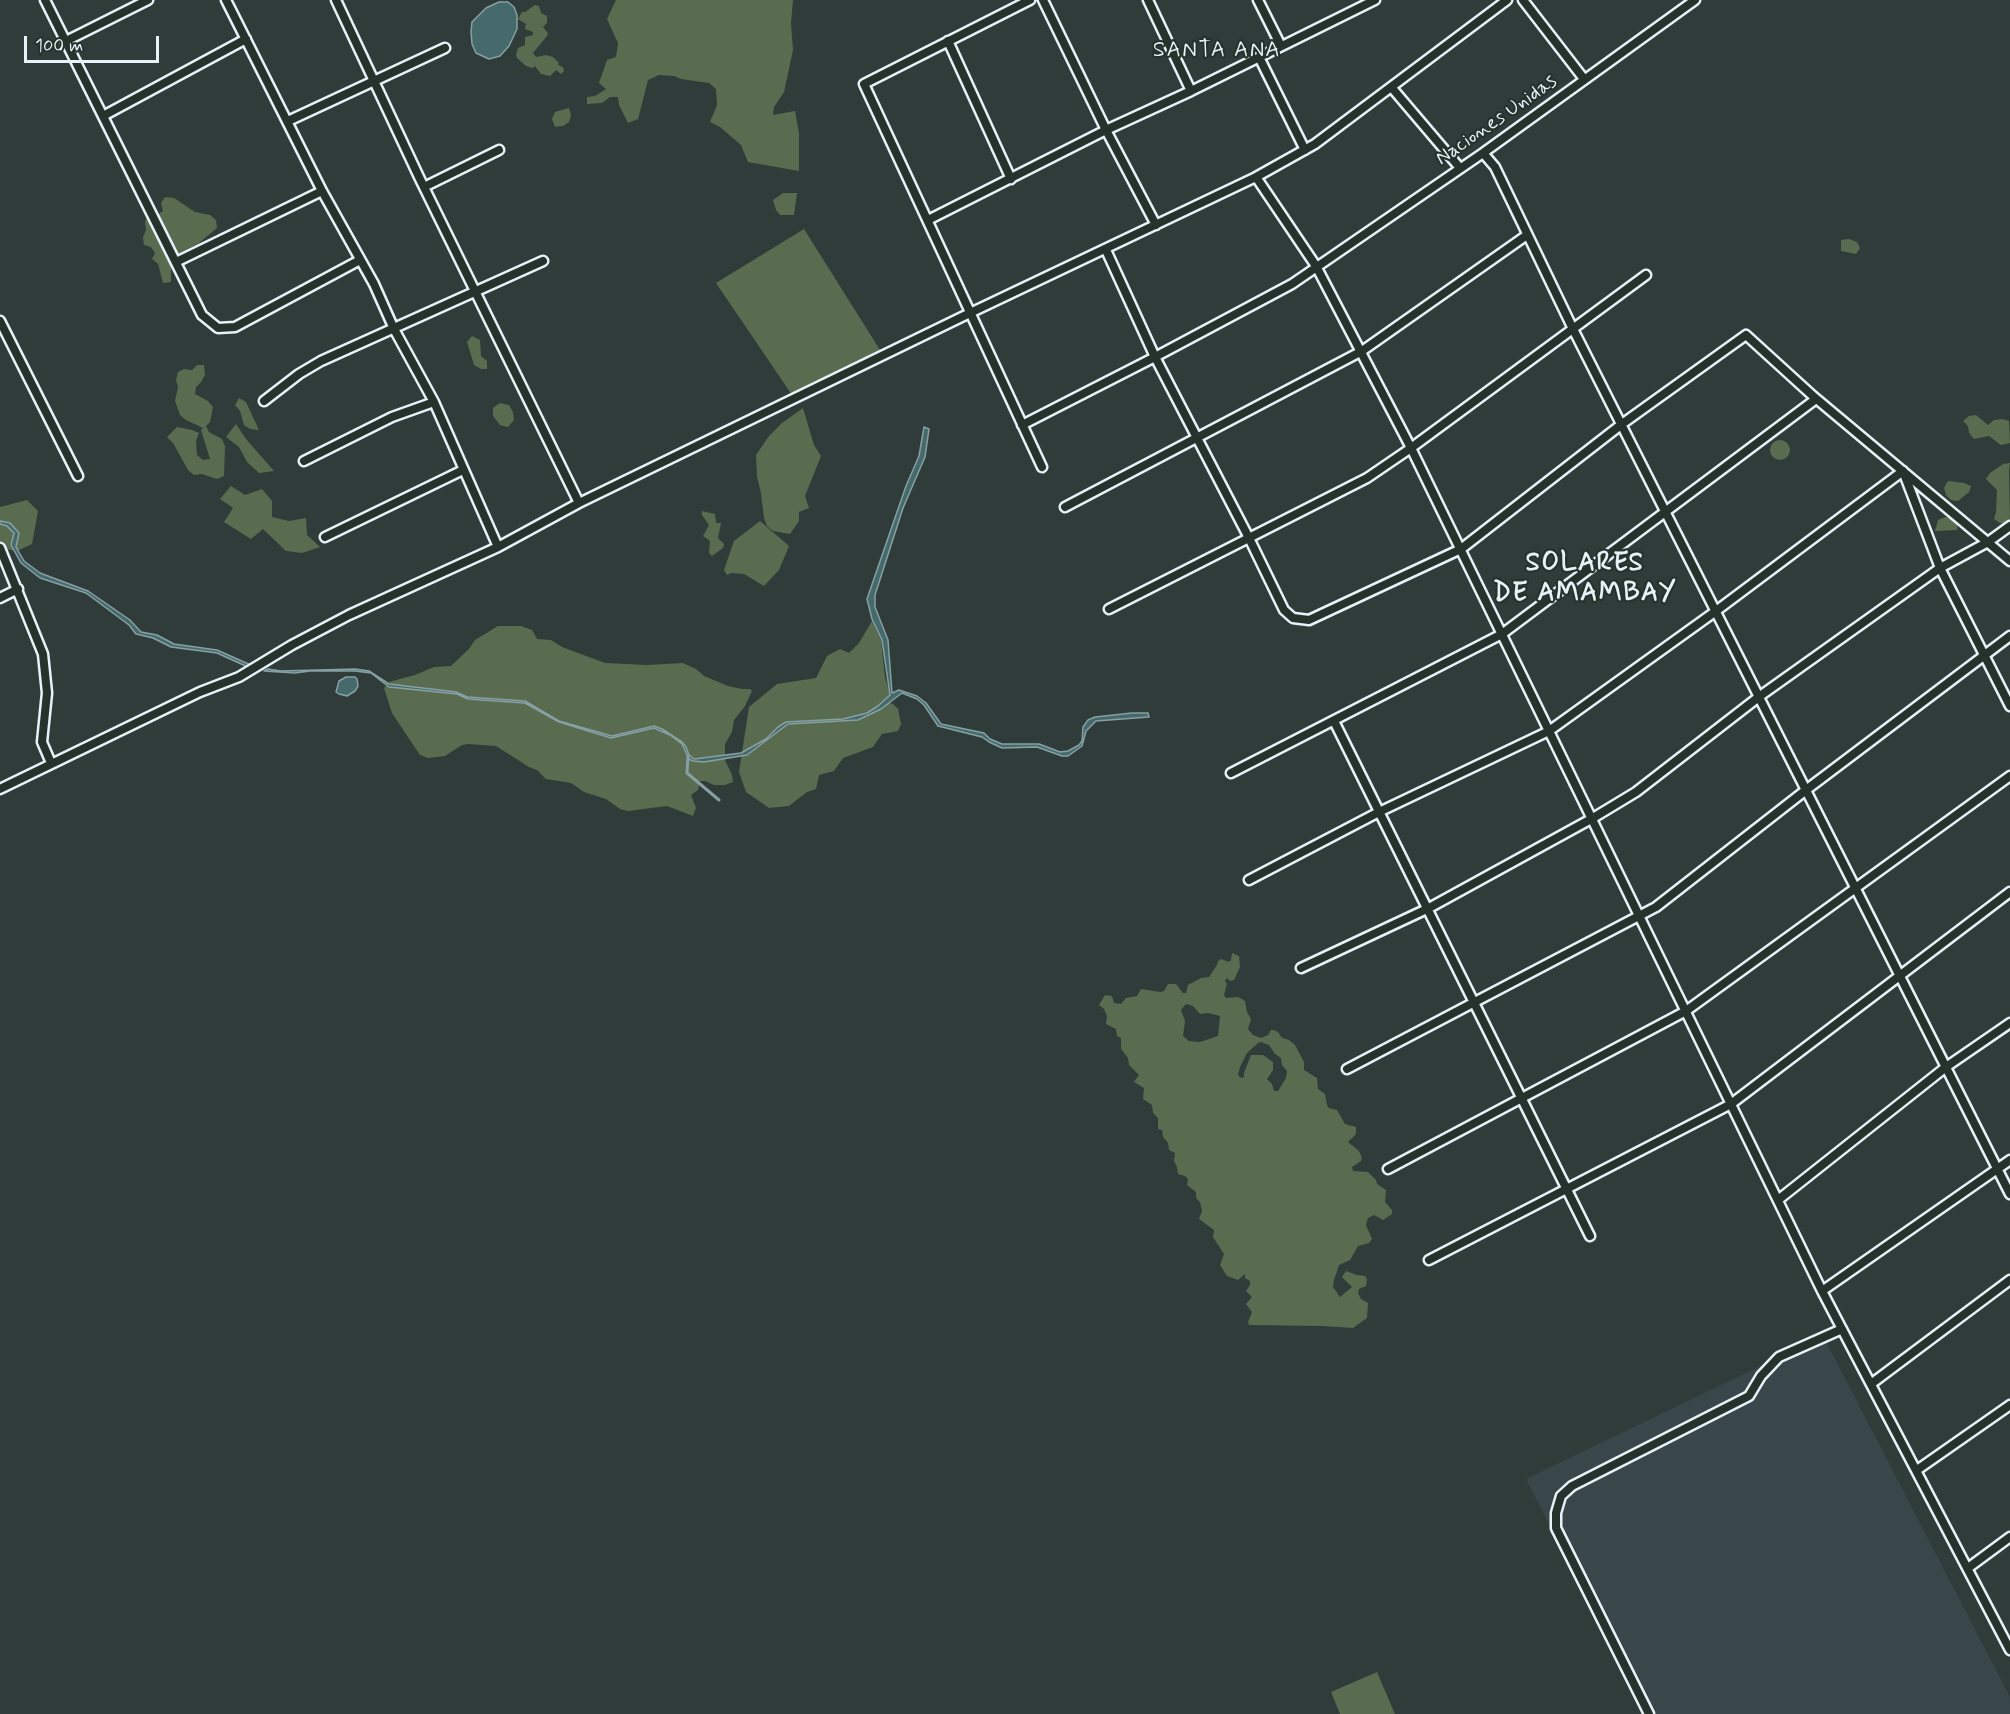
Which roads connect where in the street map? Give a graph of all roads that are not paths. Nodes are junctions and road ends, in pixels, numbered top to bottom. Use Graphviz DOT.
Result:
graph roads {
  1 [pos="45,0"];
  2 [pos="148,0"];
  3 [pos="226,0"];
  4 [pos="336,0"];
  5 [pos="1030,0"];
  6 [pos="1043,0"];
  7 [pos="1148,0"];
  8 [pos="1258,0"];
  9 [pos="1507,0"];
  10 [pos="1523,0"];
  11 [pos="1695,0"];
  12 [pos="1371,1"];
  13 [pos="246,39"];
  14 [pos="66,41"];
  15 [pos="948,41"];
  16 [pos="1281,46"];
  17 [pos="445,48"];
  18 [pos="1259,57"];
  19 [pos="1584,79"];
  20 [pos="374,80"];
  21 [pos="1392,88"];
  22 [pos="1191,91"];
  23 [pos="103,116"];
  24 [pos="288,121"];
  25 [pos="1106,130"];
  26 [pos="500,150"];
  27 [pos="1305,150"];
  28 [pos="1483,153"];
  29 [pos="1460,168"];
  30 [pos="1256,177"];
  31 [pos="1011,179"];
  32 [pos="424,187"];
  33 [pos="322,191"];
  34 [pos="928,220"];
  35 [pos="1156,225"];
  36 [pos="1527,234"];
  37 [pos="1106,250"];
  38 [pos="360,260"];
  39 [pos="543,261"];
  40 [pos="176,262"];
  41 [pos="1316,266"];
  42 [pos="1646,275"];
  43 [pos="475,292"];
  44 [pos="970,313"];
  45 [pos="0,321"];
  46 [pos="394,329"];
  47 [pos="1573,329"];
  48 [pos="1362,351"];
  49 [pos="1155,357"];
  50 [pos="1816,399"];
  51 [pos="264,401"];
  52 [pos="434,402"];
  53 [pos="1622,424"];
  54 [pos="1022,425"];
  55 [pos="1197,438"];
  56 [pos="1411,448"];
  57 [pos="304,461"];
  58 [pos="1042,467"];
  59 [pos="463,470"];
  60 [pos="1903,471"];
  61 [pos="78,476"];
  62 [pos="579,503"];
  63 [pos="1065,507"];
  64 [pos="1666,512"];
  65 [pos="2010,526"];
  66 [pos="325,537"];
  67 [pos="1250,538"];
  68 [pos="1988,542"];
  69 [pos="498,547"];
  70 [pos="0,548"];
  71 [pos="1461,549"];
  72 [pos="2010,561"];
  73 [pos="1940,568"];
  74 [pos="18,589"];
  75 [pos="0,598"];
  76 [pos="1108,609"];
  77 [pos="1716,611"];
  78 [pos="1502,634"];
  79 [pos="2010,636"];
  80 [pos="1985,656"];
  81 [pos="1760,696"];
  82 [pos="2010,706"];
  83 [pos="1334,721"];
  84 [pos="1549,731"];
  85 [pos="51,764"];
  86 [pos="1232,773"];
  87 [pos="2010,776"];
  88 [pos="0,789"];
  89 [pos="1806,790"];
  90 [pos="1379,812"];
  91 [pos="1593,818"];
  92 [pos="1249,880"];
  93 [pos="1856,888"];
  94 [pos="2010,892"];
  95 [pos="1427,909"];
  96 [pos="1639,916"];
  97 [pos="1301,968"];
  98 [pos="1900,976"];
  99 [pos="1474,1003"];
  100 [pos="1686,1011"];
  101 [pos="2010,1023"];
  102 [pos="1946,1067"];
  103 [pos="1347,1069"];
  104 [pos="1522,1098"];
  105 [pos="1731,1104"];
  106 [pos="2010,1160"];
  107 [pos="1388,1169"];
  108 [pos="1998,1169"];
  109 [pos="1567,1188"];
  110 [pos="2010,1194"];
  111 [pos="1778,1200"];
  112 [pos="1590,1236"];
  113 [pos="1429,1260"];
  114 [pos="2010,1280"];
  115 [pos="1822,1292"];
  116 [pos="1842,1329"];
  117 [pos="1871,1384"];
  118 [pos="2010,1405"];
  119 [pos="1917,1470"];
  120 [pos="2010,1537"];
  121 [pos="1968,1568"];
  122 [pos="2010,1650"];
  123 [pos="1649,1714"];
  1 -- 14 [label="street"];
  2 -- 14 [label="street"];
  3 -- 13 [label="street"];
  4 -- 20 [label="street"];
  5 -- 15 [label="street"];
  6 -- 25 [label="street"];
  7 -- 22 [label="street"];
  8 -- 16 [label="street"];
  9 -- 21 [label="street"];
  10 -- 19 [label="street"];
  11 -- 19 [label="street, Naciones Unidas"];
  12 -- 16 [label="street"];
  13 -- 23 [label="street"];
  13 -- 24 [label="street"];
  14 -- 23 [label="street"];
  15 -- 31 [label="street"];
  15 -- 34 [label="street"];
  16 -- 18 [label="street"];
  17 -- 20 [label="street"];
  18 -- 22 [label="street"];
  18 -- 27 [label="street"];
  19 -- 28 [label="street, Naciones Unidas"];
  20 -- 24 [label="street"];
  20 -- 32 [label="street"];
  21 -- 27 [label="street"];
  21 -- 29 [label="street"];
  22 -- 25 [label="street"];
  23 -- 40 [label="street"];
  24 -- 33 [label="street"];
  25 -- 31 [label="street"];
  25 -- 35 [label="street"];
  26 -- 32 [label="street"];
  27 -- 30 [label="street"];
  28 -- 29 [label="street, Naciones Unidas"];
  28 -- 36 [label="street"];
  29 -- 41 [label="street, Naciones Unidas"];
  30 -- 35 [label="street"];
  30 -- 41 [label="street"];
  31 -- 34 [label="street"];
  32 -- 43 [label="street"];
  33 -- 38 [label="street"];
  33 -- 40 [label="street"];
  34 -- 44 [label="street"];
  35 -- 37 [label="street"];
  36 -- 47 [label="street"];
  36 -- 48 [label="street"];
  37 -- 44 [label="street"];
  37 -- 49 [label="street"];
  38 -- 40 [label="street"];
  38 -- 46 [label="street"];
  39 -- 43 [label="street"];
  41 -- 48 [label="street"];
  41 -- 49 [label="street, Naciones Unidas"];
  42 -- 47 [label="street"];
  43 -- 46 [label="street"];
  43 -- 62 [label="street"];
  44 -- 54 [label="street"];
  44 -- 62 [label="street"];
  45 -- 61 [label="street"];
  46 -- 51 [label="street"];
  46 -- 52 [label="street"];
  47 -- 53 [label="street"];
  47 -- 56 [label="street"];
  48 -- 55 [label="street"];
  48 -- 56 [label="street"];
  49 -- 54 [label="street, Naciones Unidas"];
  49 -- 55 [label="street"];
  50 -- 53 [label="street"];
  50 -- 60 [label="street"];
  50 -- 64 [label="street"];
  52 -- 57 [label="street"];
  52 -- 59 [label="street"];
  53 -- 64 [label="street"];
  53 -- 71 [label="street"];
  54 -- 58 [label="street"];
  55 -- 63 [label="street"];
  55 -- 67 [label="street"];
  56 -- 67 [label="street"];
  56 -- 71 [label="street"];
  59 -- 66 [label="street"];
  59 -- 69 [label="street"];
  60 -- 68 [label="street"];
  60 -- 73 [label="street"];
  60 -- 77 [label="street"];
  62 -- 69 [label="street"];
  64 -- 77 [label="street"];
  64 -- 78 [label="street"];
  65 -- 68 [label="street"];
  67 -- 71 [label="street"];
  67 -- 76 [label="street"];
  68 -- 72 [label="street"];
  68 -- 73 [label="street"];
  69 -- 85 [label="street"];
  70 -- 74 [label="street"];
  71 -- 78 [label="street"];
  73 -- 80 [label="street"];
  73 -- 81 [label="street"];
  74 -- 75 [label="street"];
  74 -- 85 [label="street"];
  77 -- 81 [label="street"];
  77 -- 84 [label="street"];
  78 -- 83 [label="street"];
  78 -- 84 [label="street"];
  79 -- 80 [label="street"];
  80 -- 82 [label="street"];
  80 -- 89 [label="street"];
  81 -- 89 [label="street"];
  81 -- 91 [label="street"];
  83 -- 86 [label="street"];
  83 -- 90 [label="street"];
  84 -- 90 [label="street"];
  84 -- 91 [label="street"];
  85 -- 88 [label="street"];
  87 -- 93 [label="street"];
  89 -- 93 [label="street"];
  89 -- 96 [label="street"];
  90 -- 92 [label="street"];
  90 -- 95 [label="street"];
  91 -- 95 [label="street"];
  91 -- 96 [label="street"];
  93 -- 98 [label="street"];
  93 -- 100 [label="street"];
  94 -- 98 [label="street"];
  95 -- 97 [label="street"];
  95 -- 99 [label="street"];
  96 -- 99 [label="street"];
  96 -- 100 [label="street"];
  98 -- 102 [label="street"];
  98 -- 105 [label="street"];
  99 -- 103 [label="street"];
  99 -- 104 [label="street"];
  100 -- 104 [label="street"];
  100 -- 105 [label="street"];
  101 -- 102 [label="street"];
  102 -- 108 [label="street"];
  102 -- 111 [label="street"];
  104 -- 107 [label="street"];
  104 -- 109 [label="street"];
  105 -- 109 [label="street"];
  105 -- 111 [label="street"];
  106 -- 108 [label="street"];
  108 -- 110 [label="street"];
  108 -- 115 [label="street"];
  109 -- 112 [label="street"];
  109 -- 113 [label="street"];
  111 -- 115 [label="street"];
  114 -- 117 [label="street"];
  115 -- 116 [label="street"];
  116 -- 117 [label="street"];
  116 -- 123 [label="street"];
  117 -- 119 [label="street"];
  118 -- 119 [label="street"];
  119 -- 121 [label="street"];
  120 -- 121 [label="street"];
  121 -- 122 [label="street"];
}
